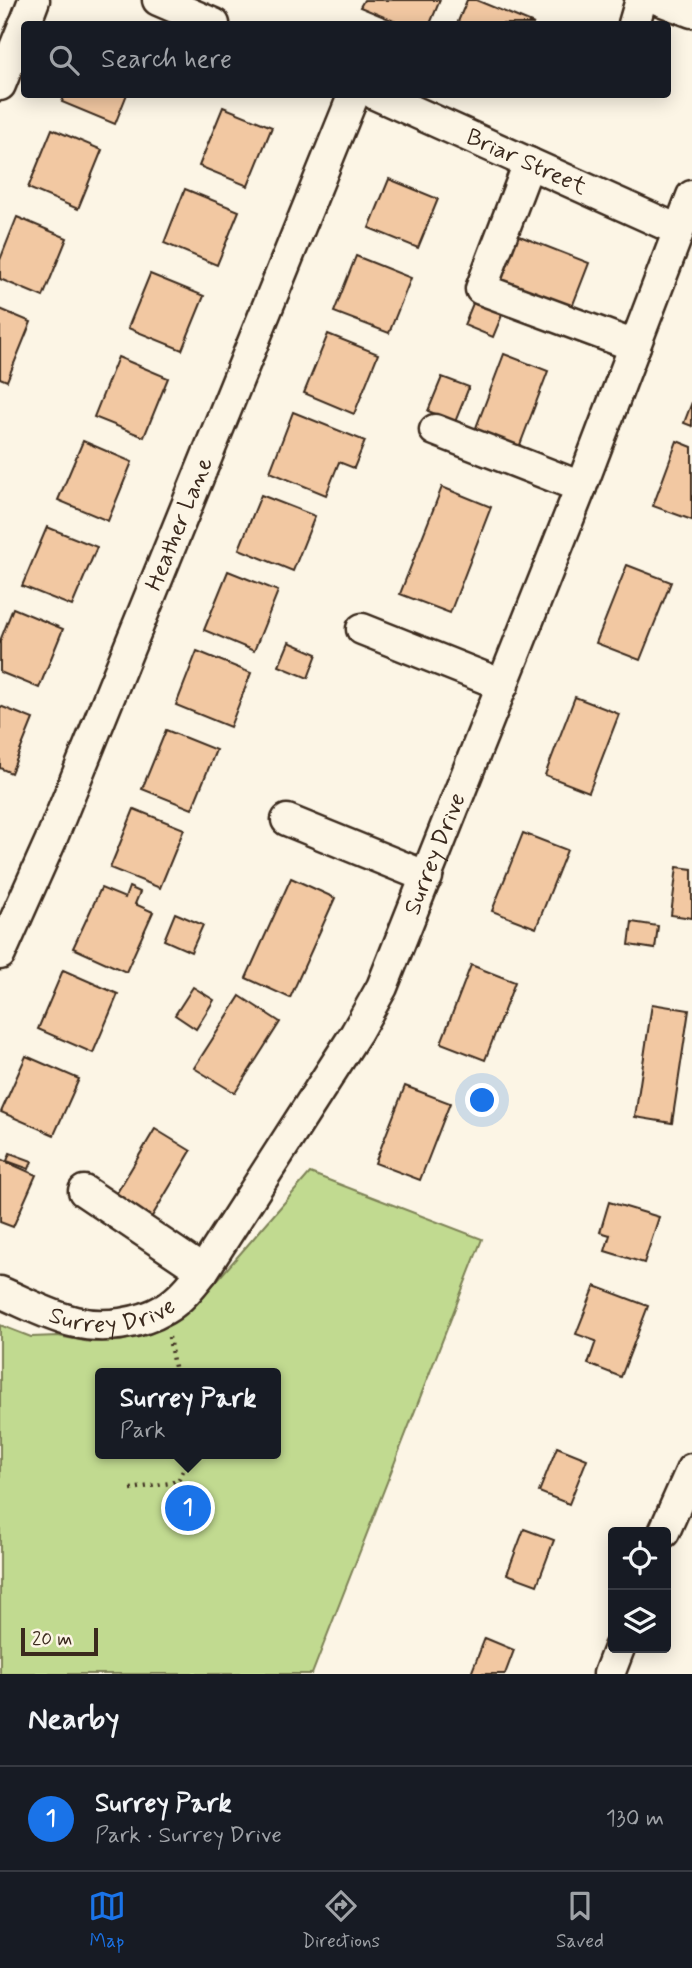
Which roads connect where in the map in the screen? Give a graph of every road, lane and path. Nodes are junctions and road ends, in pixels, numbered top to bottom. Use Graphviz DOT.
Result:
graph roads {
  1 [pos="34,0"];
  2 [pos="158,0"];
  3 [pos="641,0"];
  4 [pos="660,0"];
  5 [pos="692,12"];
  6 [pos="26,21"];
  7 [pos="207,21"];
  8 [pos="636,21"];
  9 [pos="21,32"];
  10 [pos="0,85"];
  11 [pos="352,98"];
  12 [pos="384,98"];
  13 [pos="529,163"];
  14 [pos="692,196"];
  15 [pos="678,230"];
  16 [pos="635,346"];
  17 [pos="435,430"];
  18 [pos="581,487"];
  19 [pos="362,629"];
  20 [pos="503,685"];
  21 [pos="287,820"];
  22 [pos="427,877"];
  23 [pos="0,954"];
  24 [pos="84,1191"];
  25 [pos="203,1271"];
  26 [pos="0,1292"];
  27 [pos="165,1309"];
  28 [pos="174,1368"];
  29 [pos="185,1459"];
  30 [pos="692,1469"];
  31 [pos="131,1489"];
  32 [pos="666,1527"];
  33 [pos="617,1653"];
  34 [pos="609,1674"];
  1 -- 6 [label="street"];
  2 -- 7 [label="street"];
  3 -- 8 [label="street"];
  4 -- 5 [label="street"];
  9 -- 10 [label="street"];
  11 -- 23 [label="street, Heather Lane"];
  12 -- 13 [label="street, Briar Street"];
  13 -- 15 [label="street, Briar Street"];
  13 -- 16 [label="street"];
  14 -- 15 [label="street, Surrey Drive"];
  15 -- 16 [label="street, Surrey Drive"];
  16 -- 18 [label="street, Surrey Drive"];
  17 -- 18 [label="street"];
  18 -- 20 [label="street, Surrey Drive"];
  19 -- 20 [label="street"];
  20 -- 22 [label="street, Surrey Drive"];
  21 -- 22 [label="street"];
  22 -- 25 [label="street, Surrey Drive"];
  24 -- 25 [label="street"];
  25 -- 27 [label="street, Surrey Drive"];
  26 -- 27 [label="street, Surrey Drive"];
  27 -- 28 [label="path"];
  29 -- 31 [label="path"];
  30 -- 32 [label="street"];
  33 -- 34 [label="street"];
}
